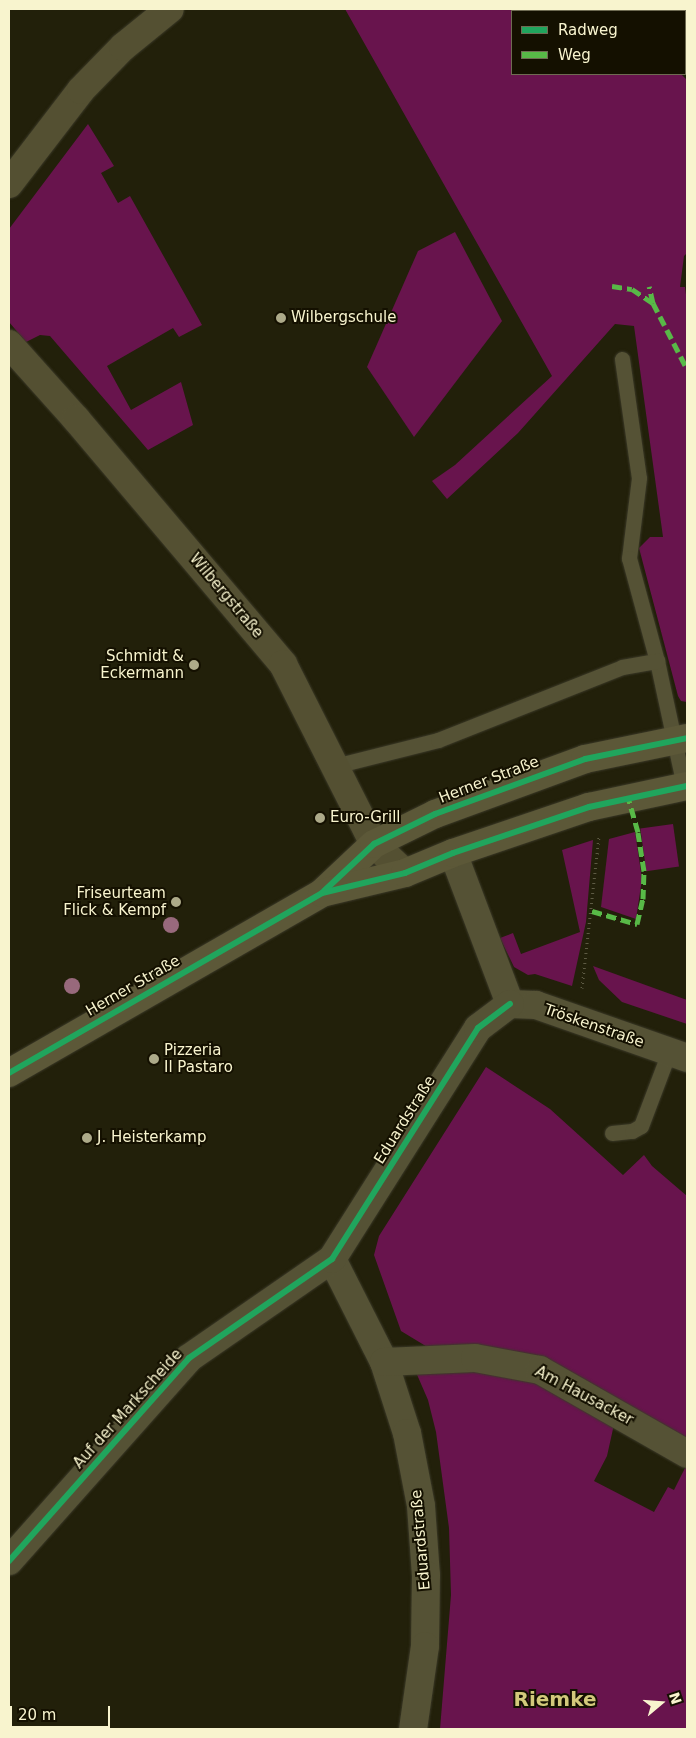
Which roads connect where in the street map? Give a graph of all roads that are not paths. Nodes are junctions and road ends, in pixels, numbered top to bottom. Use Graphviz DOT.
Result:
graph roads {
  1 [pos="170,9"];
  2 [pos="9,184"];
  3 [pos="9,344"];
  4 [pos="622,359"];
  5 [pos="657,661"];
  6 [pos="680,739"];
  7 [pos="335,766"];
  8 [pos="686,786"];
  9 [pos="374,844"];
  10 [pos="453,853"];
  11 [pos="405,872"];
  12 [pos="322,893"];
  13 [pos="510,1004"];
  14 [pos="678,1055"];
  15 [pos="9,1073"];
  16 [pos="612,1133"];
  17 [pos="332,1259"];
  18 [pos="384,1362"];
  19 [pos="687,1454"];
  20 [pos="9,1561"];
  21 [pos="413,1729"];
  1 -- 2 [label="street"];
  3 -- 7 [label="street, Wilbergstraße"];
  4 -- 5 [label="lane"];
  5 -- 6 [label="lane"];
  5 -- 7 [label="lane"];
  6 -- 8 [label="lane"];
  6 -- 9 [label="main road, Herner Straße"];
  7 -- 9 [label="street, Wilbergstraße"];
  8 -- 10 [label="main road, Herner Straße"];
  9 -- 11 [label="street, Wilbergstraße"];
  9 -- 12 [label="main road, Herner Straße"];
  10 -- 11 [label="main road, Herner Straße"];
  10 -- 13 [label="street"];
  11 -- 12 [label="main road, Herner Straße"];
  12 -- 15 [label="main road, Herner Straße"];
  13 -- 14 [label="street, Tröskenstraße"];
  13 -- 17 [label="street, Eduardstraße"];
  14 -- 16 [label="lane"];
  17 -- 18 [label="street, Eduardstraße"];
  17 -- 20 [label="street, Auf der Markscheide"];
  18 -- 19 [label="street, Am Hausacker"];
  18 -- 21 [label="street, Eduardstraße"];
}
